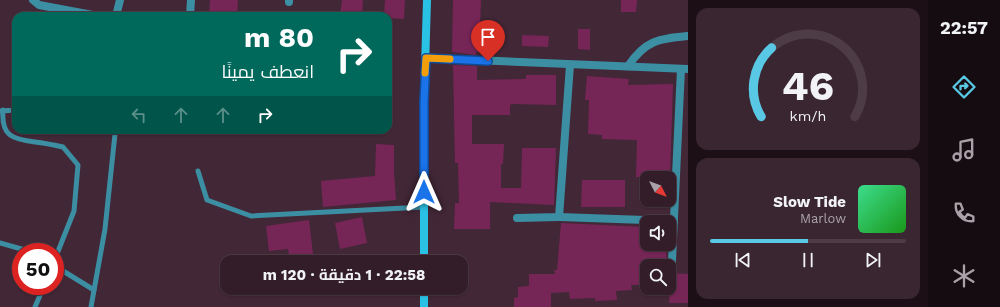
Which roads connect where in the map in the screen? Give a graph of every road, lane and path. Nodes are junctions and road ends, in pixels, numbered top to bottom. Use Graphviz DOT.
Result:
graph roads {
  1 [pos="33,0"];
  2 [pos="120,0"];
  3 [pos="191,0"];
  4 [pos="428,0"];
  5 [pos="77,12"];
  6 [pos="117,12"];
  7 [pos="190,12"];
  8 [pos="688,36"];
  9 [pos="426,58"];
  10 [pos="570,65"];
  11 [pos="628,66"];
  12 [pos="684,69"];
  13 [pos="12,110"];
  14 [pos="1,111"];
  15 [pos="114,134"];
  16 [pos="198,171"];
  17 [pos="424,207"];
  18 [pos="674,215"];
  19 [pos="559,217"];
  20 [pos="517,218"];
  21 [pos="640,220"];
  22 [pos="0,242"];
  23 [pos="61,243"];
  24 [pos="12,246"];
  25 [pos="424,255"];
  26 [pos="64,272"];
  27 [pos="94,290"];
  28 [pos="40,295"];
  29 [pos="424,295"];
  30 [pos="35,307"];
  31 [pos="91,307"];
  32 [pos="424,307"];
  1 -- 5 [label="street"];
  2 -- 6 [label="street"];
  3 -- 7 [label="street"];
  4 -- 9 [label="main road"];
  8 -- 11 [label="street"];
  9 -- 10 [label="street"];
  9 -- 17 [label="main road"];
  10 -- 11 [label="street"];
  10 -- 19 [label="street"];
  11 -- 12 [label="street"];
  12 -- 18 [label="street"];
  13 -- 14 [label="lane"];
  14 -- 23 [label="lane"];
  15 -- 27 [label="lane"];
  16 -- 17 [label="lane"];
  17 -- 25 [label="main road"];
  19 -- 20 [label="street"];
  19 -- 21 [label="street"];
  22 -- 24 [label="lane"];
  26 -- 27 [label="lane"];
  27 -- 31 [label="lane"];
  28 -- 30 [label="lane"];
  29 -- 32 [label="main road"];
}
